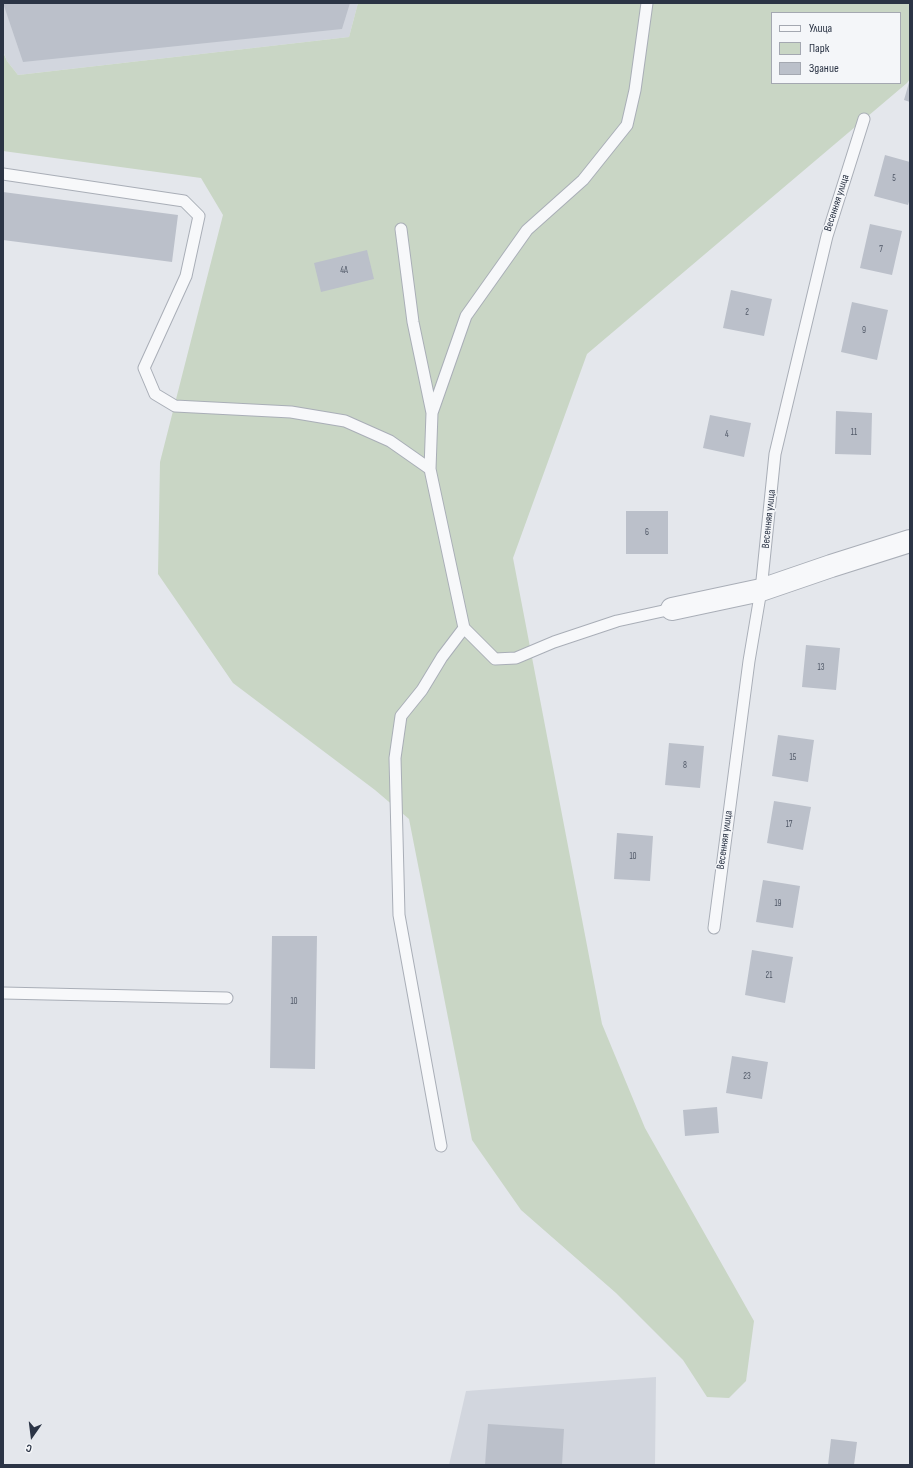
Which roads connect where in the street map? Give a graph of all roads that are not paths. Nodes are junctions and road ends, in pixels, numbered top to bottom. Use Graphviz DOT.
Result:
graph roads {
  1 [pos="648,3"];
  2 [pos="864,119"];
  3 [pos="3,174"];
  4 [pos="401,229"];
  5 [pos="432,413"];
  6 [pos="430,469"];
  7 [pos="910,541"];
  8 [pos="761,590"];
  9 [pos="672,609"];
  10 [pos="464,628"];
  11 [pos="714,928"];
  12 [pos="3,992"];
  13 [pos="227,998"];
  14 [pos="441,1146"];
  1 -- 5 [label="lane"];
  2 -- 8 [label="lane, Весенняя улица"];
  3 -- 6 [label="lane"];
  4 -- 5 [label="lane"];
  5 -- 6 [label="lane"];
  6 -- 10 [label="lane"];
  7 -- 8 [label="street"];
  8 -- 9 [label="street"];
  8 -- 11 [label="lane, Весенняя улица"];
  9 -- 10 [label="lane"];
  10 -- 14 [label="lane"];
  12 -- 13 [label="lane"];
}
